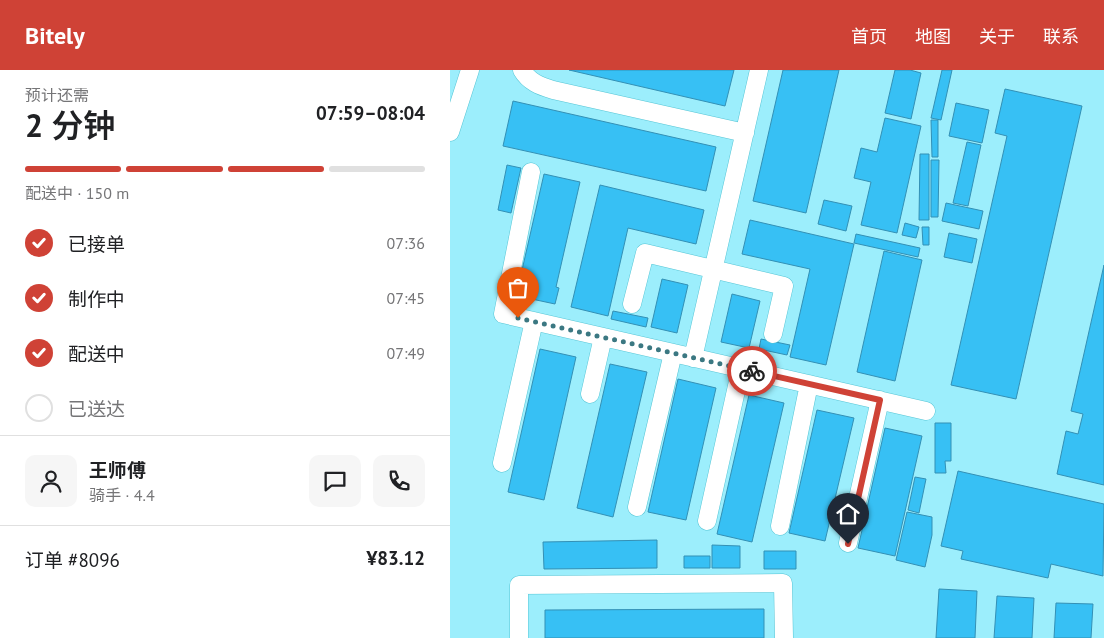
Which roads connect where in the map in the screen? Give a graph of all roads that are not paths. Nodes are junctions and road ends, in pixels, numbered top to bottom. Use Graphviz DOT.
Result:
graph roads {
  1 [pos="470,70"];
  2 [pos="522,70"];
  3 [pos="759,70"];
  4 [pos="450,132"];
  5 [pos="745,133"];
  6 [pos="531,172"];
  7 [pos="714,269"];
  8 [pos="632,304"];
  9 [pos="534,321"];
  10 [pos="773,334"];
  11 [pos="603,337"];
  12 [pos="673,353"];
  13 [pos="693,358"];
  14 [pos="741,368"];
  15 [pos="809,384"];
  16 [pos="590,394"];
  17 [pos="880,400"];
  18 [pos="926,411"];
  19 [pos="502,464"];
  20 [pos="637,507"];
  21 [pos="707,521"];
  22 [pos="780,526"];
  23 [pos="848,544"];
  24 [pos="519,638"];
  25 [pos="784,638"];
  1 -- 4 [label="street"];
  2 -- 5 [label="street"];
  3 -- 5 [label="street"];
  5 -- 7 [label="street"];
  6 -- 9 [label="street"];
  7 -- 8 [label="street"];
  7 -- 10 [label="street"];
  7 -- 13 [label="street"];
  9 -- 11 [label="street"];
  9 -- 19 [label="street"];
  11 -- 12 [label="street"];
  11 -- 16 [label="street"];
  12 -- 13 [label="street"];
  12 -- 20 [label="street"];
  13 -- 14 [label="street"];
  14 -- 15 [label="street"];
  14 -- 21 [label="street"];
  15 -- 17 [label="street"];
  15 -- 22 [label="street"];
  17 -- 18 [label="street"];
  17 -- 23 [label="street"];
  24 -- 25 [label="street"];
}
